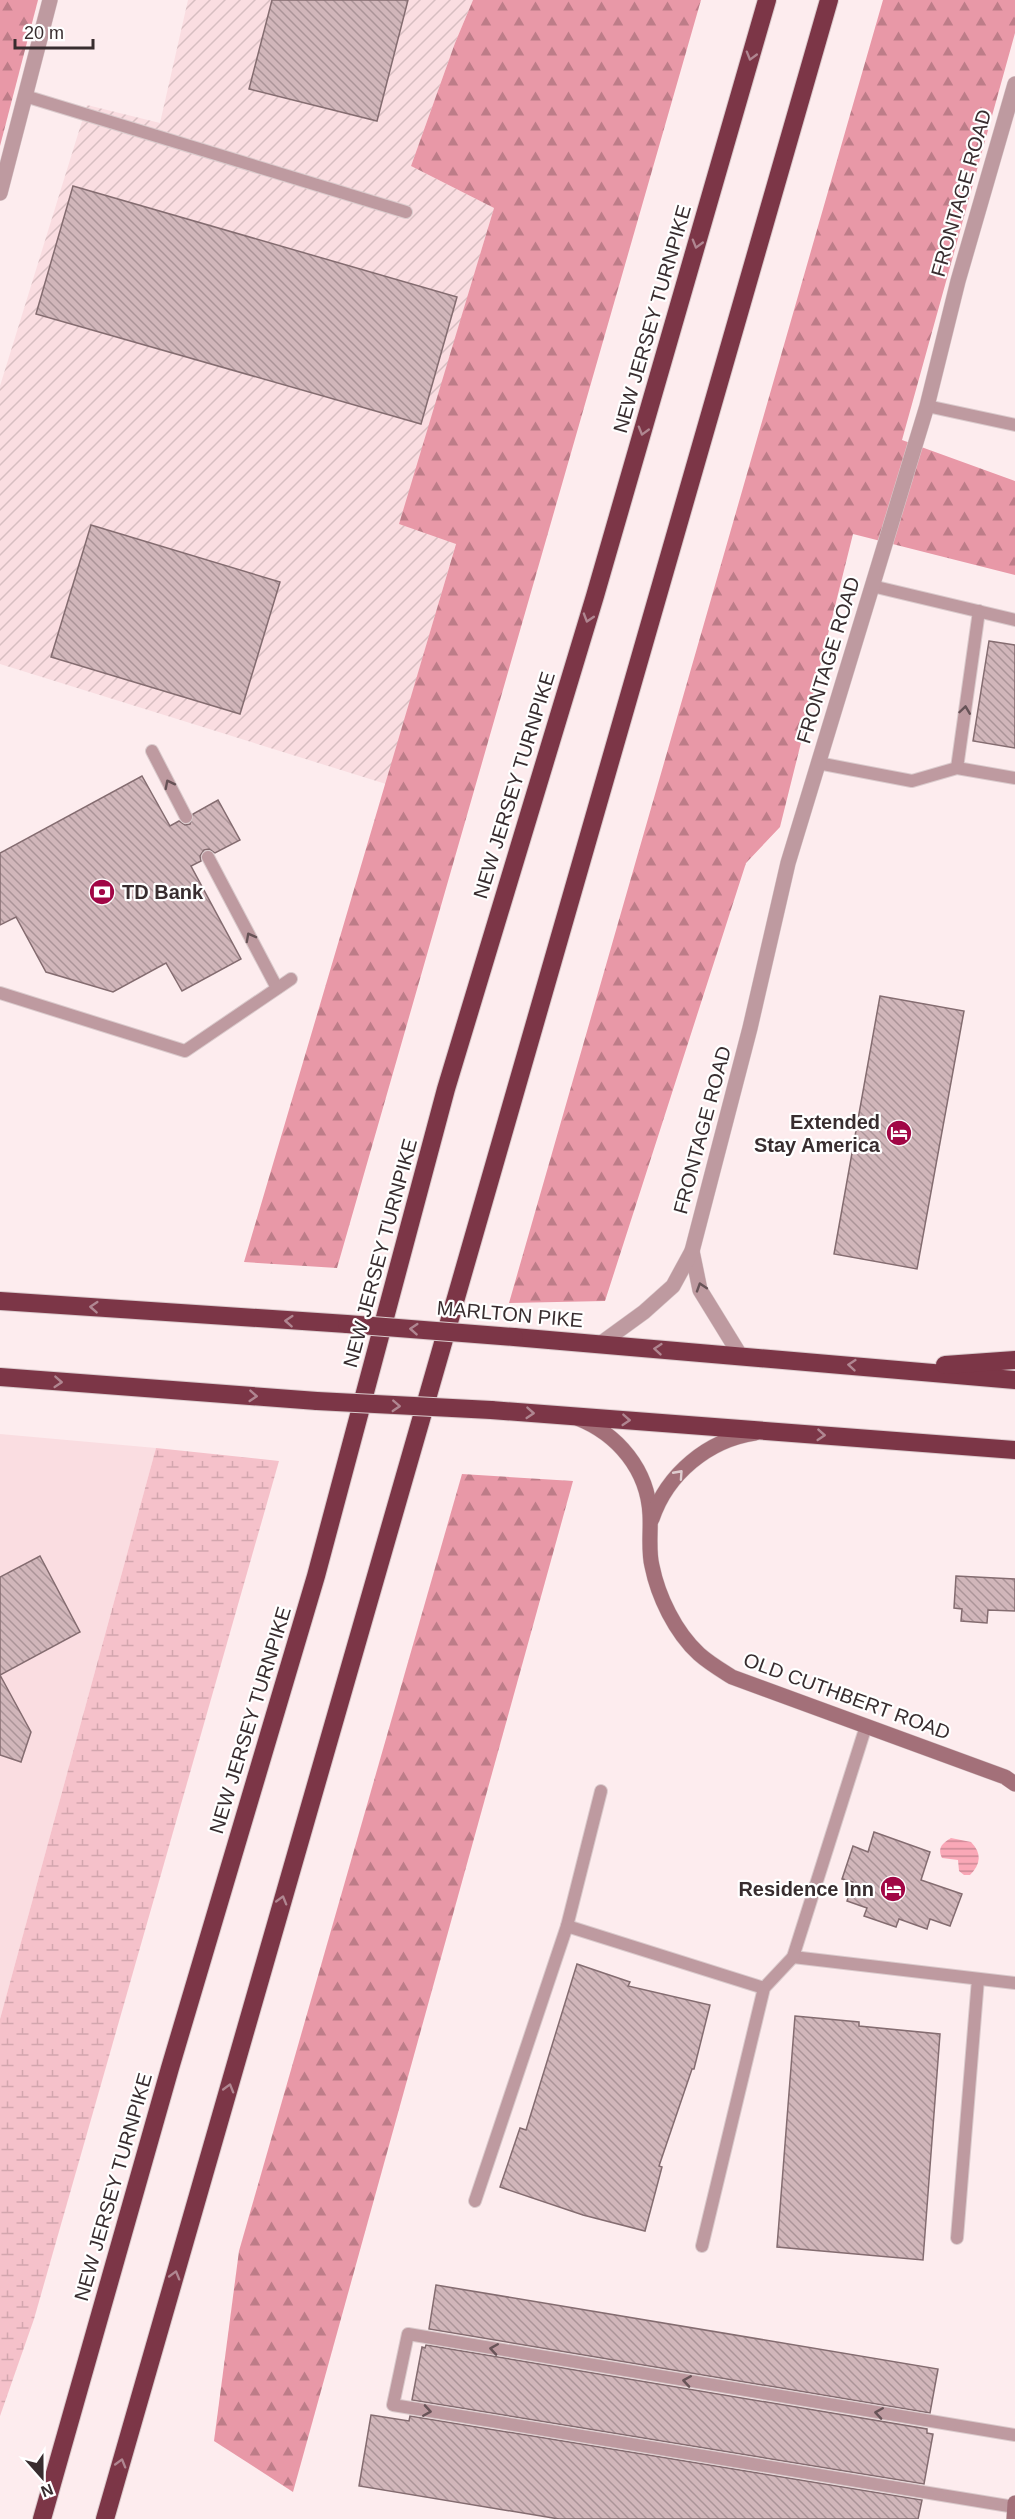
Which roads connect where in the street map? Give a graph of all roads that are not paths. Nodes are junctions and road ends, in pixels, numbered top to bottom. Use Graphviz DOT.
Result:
graph roads {
  1 [pos="50,0"];
  2 [pos="767,0"];
  3 [pos="829,0"];
  4 [pos="1015,84"];
  5 [pos="25,96"];
  6 [pos="0,193"];
  7 [pos="406,212"];
  8 [pos="927,406"];
  9 [pos="1015,425"];
  10 [pos="872,586"];
  11 [pos="979,611"];
  12 [pos="1015,620"];
  13 [pos="152,751"];
  14 [pos="819,763"];
  15 [pos="957,768"];
  16 [pos="1015,778"];
  17 [pos="186,817"];
  18 [pos="208,857"];
  19 [pos="291,979"];
  20 [pos="277,988"];
  21 [pos="0,993"];
  22 [pos="692,1251"];
  23 [pos="0,1301"];
  24 [pos="600,1344"];
  25 [pos="740,1355"];
  26 [pos="1015,1360"];
  27 [pos="893,1368"];
  28 [pos="0,1377"];
  29 [pos="1015,1380"];
  30 [pos="568,1416"];
  31 [pos="773,1431"];
  32 [pos="1014,1450"];
  33 [pos="650,1524"];
  34 [pos="866,1726"];
  35 [pos="1015,1784"];
  36 [pos="601,1791"];
  37 [pos="567,1926"];
  38 [pos="793,1956"];
  39 [pos="978,1979"];
  40 [pos="1015,1983"];
  41 [pos="764,1989"];
  42 [pos="475,2201"];
  43 [pos="957,2238"];
  44 [pos="702,2247"];
  45 [pos="1015,2435"];
  46 [pos="1015,2506"];
  47 [pos="42,2519"];
  48 [pos="105,2519"];
  49 [pos="1014,2519"];
  1 -- 5 [label="street"];
  2 -- 47 [label="highway, NEW JERSEY TURNPIKE, one-way"];
  48 -- 3 [label="highway, one-way"];
  4 -- 8 [label="street, FRONTAGE ROAD"];
  5 -- 6 [label="street"];
  5 -- 7 [label="lane"];
  8 -- 9 [label="lane"];
  8 -- 10 [label="street, FRONTAGE ROAD"];
  10 -- 11 [label="lane"];
  10 -- 14 [label="street, FRONTAGE ROAD"];
  11 -- 12 [label="lane"];
  15 -- 11 [label="lane, one-way"];
  17 -- 13 [label="lane, one-way"];
  14 -- 15 [label="lane"];
  14 -- 22 [label="street, FRONTAGE ROAD"];
  15 -- 16 [label="lane"];
  20 -- 18 [label="lane, one-way"];
  19 -- 20 [label="lane"];
  20 -- 21 [label="lane"];
  22 -- 24 [label="street, FRONTAGE ROAD"];
  25 -- 22 [label="street, FRONTAGE ROAD, one-way"];
  24 -- 23 [label="highway, MARLTON PIKE, one-way, bridge"];
  25 -- 24 [label="highway, MARLTON PIKE, one-way"];
  27 -- 25 [label="highway, MARLTON PIKE, one-way"];
  26 -- 27 [label="highway"];
  27 -- 29 [label="highway, MARLTON PIKE"];
  28 -- 30 [label="highway, one-way, bridge"];
  30 -- 31 [label="highway, one-way"];
  30 -- 33 [label="street, OLD CUTHBERT ROAD"];
  31 -- 32 [label="highway, one-way"];
  33 -- 31 [label="street, OLD CUTHBERT ROAD, one-way"];
  33 -- 34 [label="street, OLD CUTHBERT ROAD"];
  34 -- 35 [label="street, OLD CUTHBERT ROAD"];
  34 -- 38 [label="lane"];
  36 -- 37 [label="lane"];
  37 -- 41 [label="lane"];
  37 -- 42 [label="lane"];
  38 -- 39 [label="lane"];
  38 -- 41 [label="lane"];
  39 -- 40 [label="lane"];
  39 -- 43 [label="lane"];
  41 -- 44 [label="lane"];
  45 -- 46 [label="lane, one-way"];
  46 -- 49 [label="street"];
}
